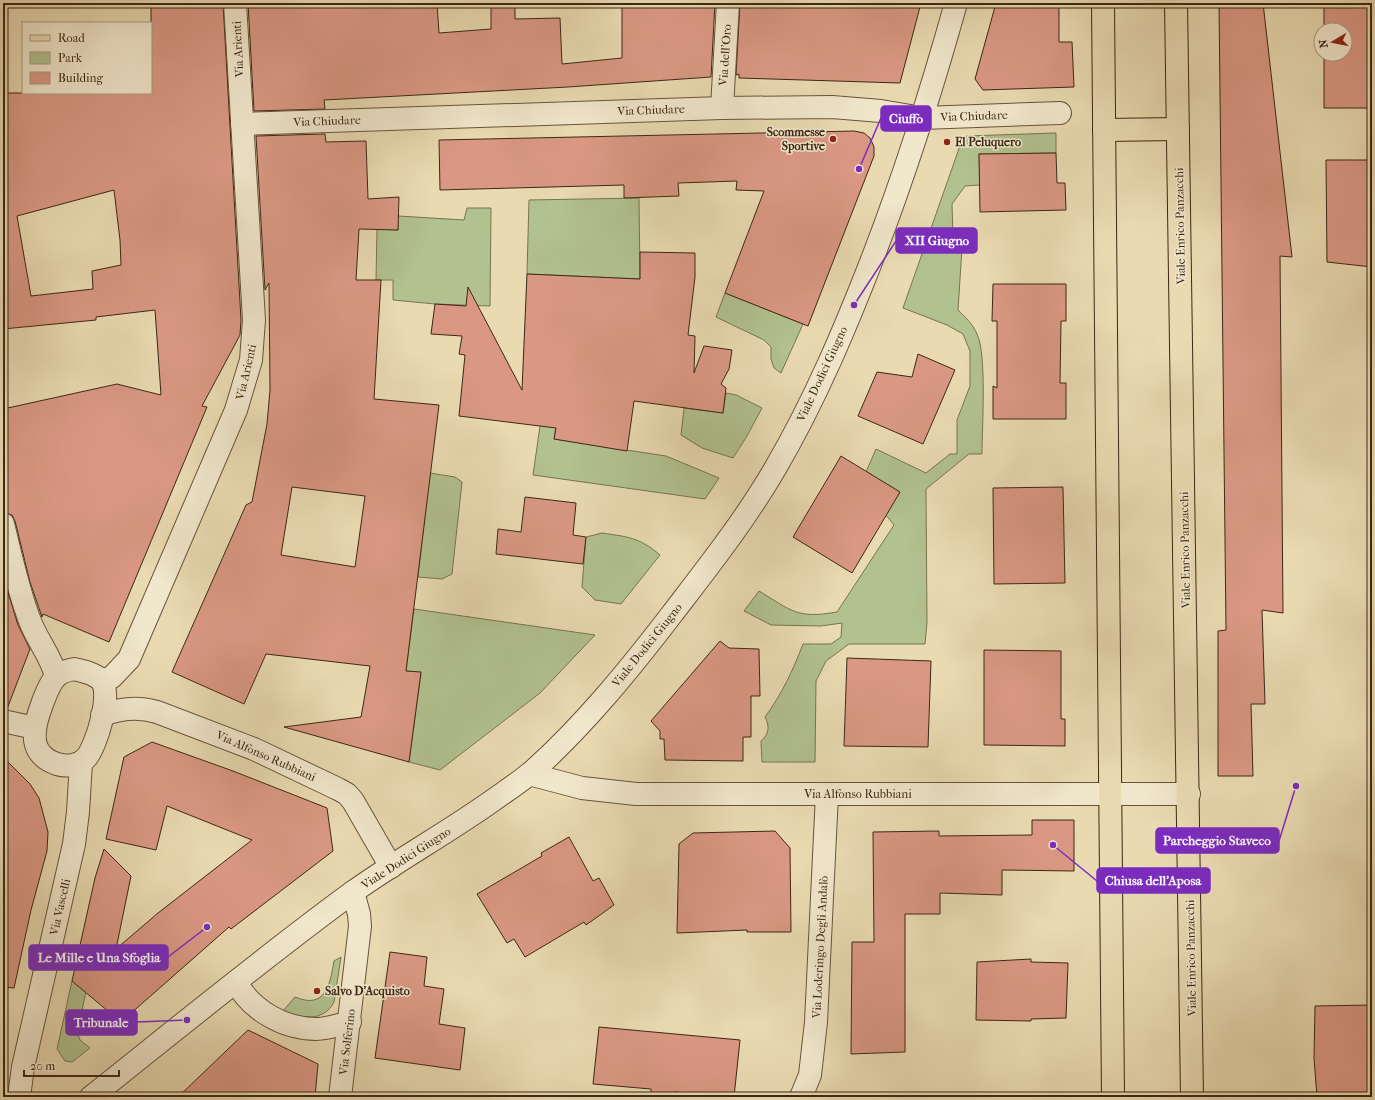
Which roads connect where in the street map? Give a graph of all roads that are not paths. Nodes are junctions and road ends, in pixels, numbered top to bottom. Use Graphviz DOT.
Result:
graph roads {
  1 [pos="235,3"];
  2 [pos="728,3"];
  3 [pos="956,3"];
  4 [pos="1102,3"];
  5 [pos="1176,3"];
  6 [pos="722,108"];
  7 [pos="1060,113"];
  8 [pos="922,118"];
  9 [pos="242,124"];
  10 [pos="1178,129"];
  11 [pos="1104,130"];
  12 [pos="3,524"];
  13 [pos="56,676"];
  14 [pos="102,681"];
  15 [pos="102,715"];
  16 [pos="3,721"];
  17 [pos="35,728"];
  18 [pos="81,762"];
  19 [pos="529,774"];
  20 [pos="827,794"];
  21 [pos="1188,794"];
  22 [pos="1111,795"];
  23 [pos="391,867"];
  24 [pos="353,892"];
  25 [pos="236,982"];
  26 [pos="350,1022"];
  27 [pos="19,1097"];
  28 [pos="92,1097"];
  29 [pos="341,1097"];
  30 [pos="801,1097"];
  31 [pos="1113,1097"];
  32 [pos="1192,1097"];
  1 -- 9 [label="street, Via Arienti"];
  2 -- 6 [label="street, Via dell'Oro"];
  3 -- 8 [label="street, Viale Dodici Giugno"];
  4 -- 11 [label="main road"];
  5 -- 10 [label="main road, Viale Enrico Panzacchi"];
  6 -- 8 [label="street, Via Chiudare"];
  6 -- 9 [label="street, Via Chiudare"];
  7 -- 8 [label="street, Via Chiudare"];
  8 -- 19 [label="street, Viale Dodici Giugno"];
  9 -- 14 [label="street, Via Arienti"];
  10 -- 11 [label="main road"];
  10 -- 21 [label="main road, Viale Enrico Panzacchi"];
  11 -- 22 [label="main road"];
  12 -- 13 [label="street"];
  13 -- 14 [label="street"];
  13 -- 17 [label="street"];
  14 -- 15 [label="street"];
  15 -- 18 [label="street"];
  15 -- 23 [label="street, Via Alfonso Rubbiani"];
  16 -- 17 [label="street"];
  17 -- 18 [label="street"];
  18 -- 27 [label="street, Via Vascelli"];
  19 -- 20 [label="street, Via Alfonso Rubbiani"];
  19 -- 23 [label="street, Viale Dodici Giugno"];
  20 -- 22 [label="street, Via Alfonso Rubbiani"];
  20 -- 30 [label="street, Via Loderingo Degli Andalò"];
  21 -- 22 [label="street, Via Alfonso Rubbiani"];
  21 -- 32 [label="main road, Viale Enrico Panzacchi"];
  22 -- 31 [label="main road"];
  23 -- 24 [label="street, Viale Dodici Giugno"];
  24 -- 25 [label="street, Viale Dodici Giugno"];
  24 -- 26 [label="street, Via Solferino"];
  25 -- 26 [label="street"];
  25 -- 28 [label="street, Viale Dodici Giugno"];
  26 -- 29 [label="street, Via Solferino"];
}
